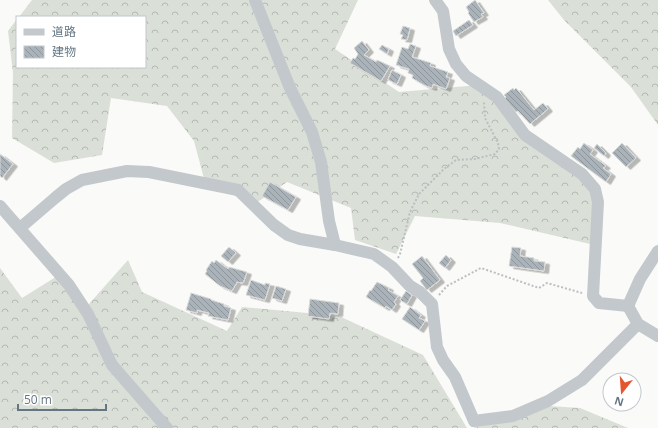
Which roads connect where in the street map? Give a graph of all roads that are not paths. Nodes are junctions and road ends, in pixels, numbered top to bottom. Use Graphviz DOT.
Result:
graph roads {
  1 [pos="255,0"];
  2 [pos="435,0"];
  3 [pos="0,206"];
  4 [pos="20,228"];
  5 [pos="335,245"];
  6 [pos="658,251"];
  7 [pos="628,306"];
  8 [pos="638,324"];
  9 [pos="658,336"];
  10 [pos="167,428"];
  1 -- 5 [label="street"];
  2 -- 7 [label="street"];
  3 -- 4 [label="street"];
  4 -- 5 [label="street"];
  4 -- 10 [label="street"];
  5 -- 8 [label="street"];
  6 -- 7 [label="street"];
  7 -- 8 [label="street"];
  8 -- 9 [label="street"];
}
